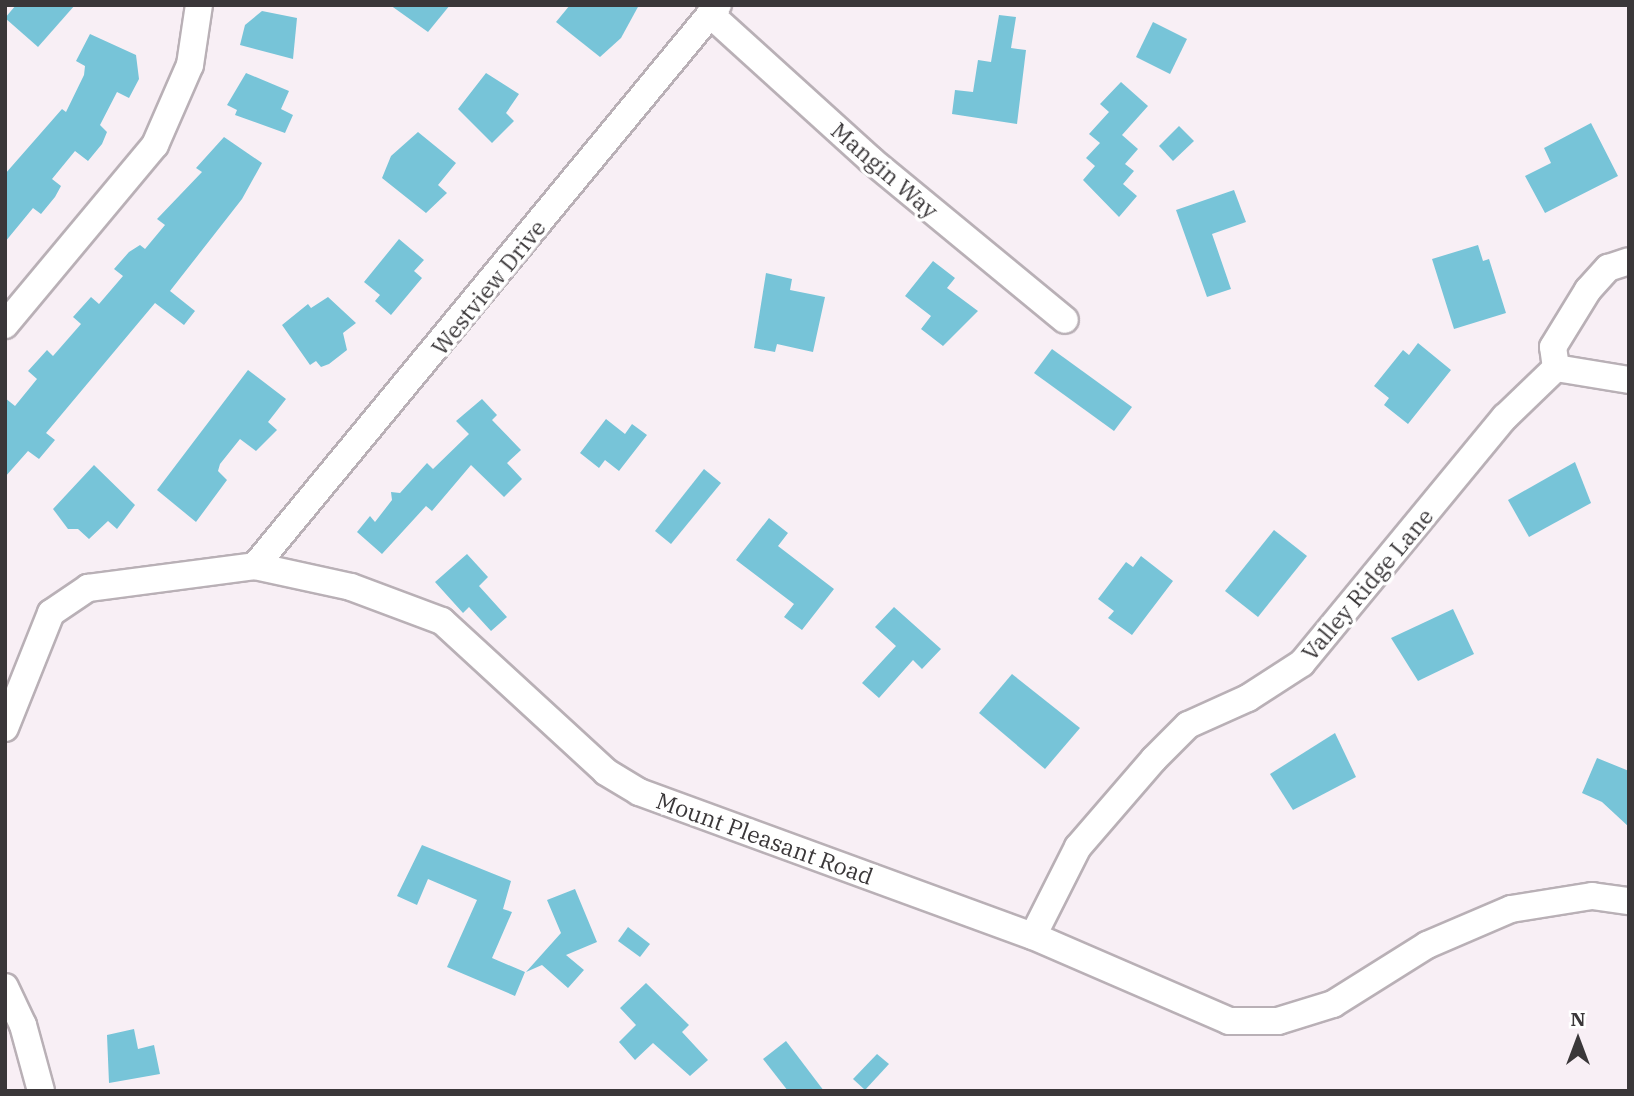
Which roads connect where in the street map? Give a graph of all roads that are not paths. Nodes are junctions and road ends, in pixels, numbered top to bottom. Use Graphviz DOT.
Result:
graph roads {
  1 [pos="199,5"];
  2 [pos="714,10"];
  3 [pos="1629,261"];
  4 [pos="1065,320"];
  5 [pos="5,325"];
  6 [pos="1556,368"];
  7 [pos="1629,380"];
  8 [pos="255,566"];
  9 [pos="5,728"];
  10 [pos="1629,901"];
  11 [pos="1033,936"];
  12 [pos="5,987"];
  13 [pos="41,1091"];
  1 -- 5 [label="street"];
  2 -- 4 [label="street, Mangin Way"];
  2 -- 8 [label="street, Westview Drive"];
  3 -- 6 [label="street"];
  6 -- 7 [label="street"];
  6 -- 11 [label="street, Valley Ridge Lane"];
  8 -- 9 [label="street, Mount Pleasant Road"];
  8 -- 11 [label="street, Mount Pleasant Road"];
  10 -- 11 [label="street, Mount Pleasant Road"];
  12 -- 13 [label="street"];
}
